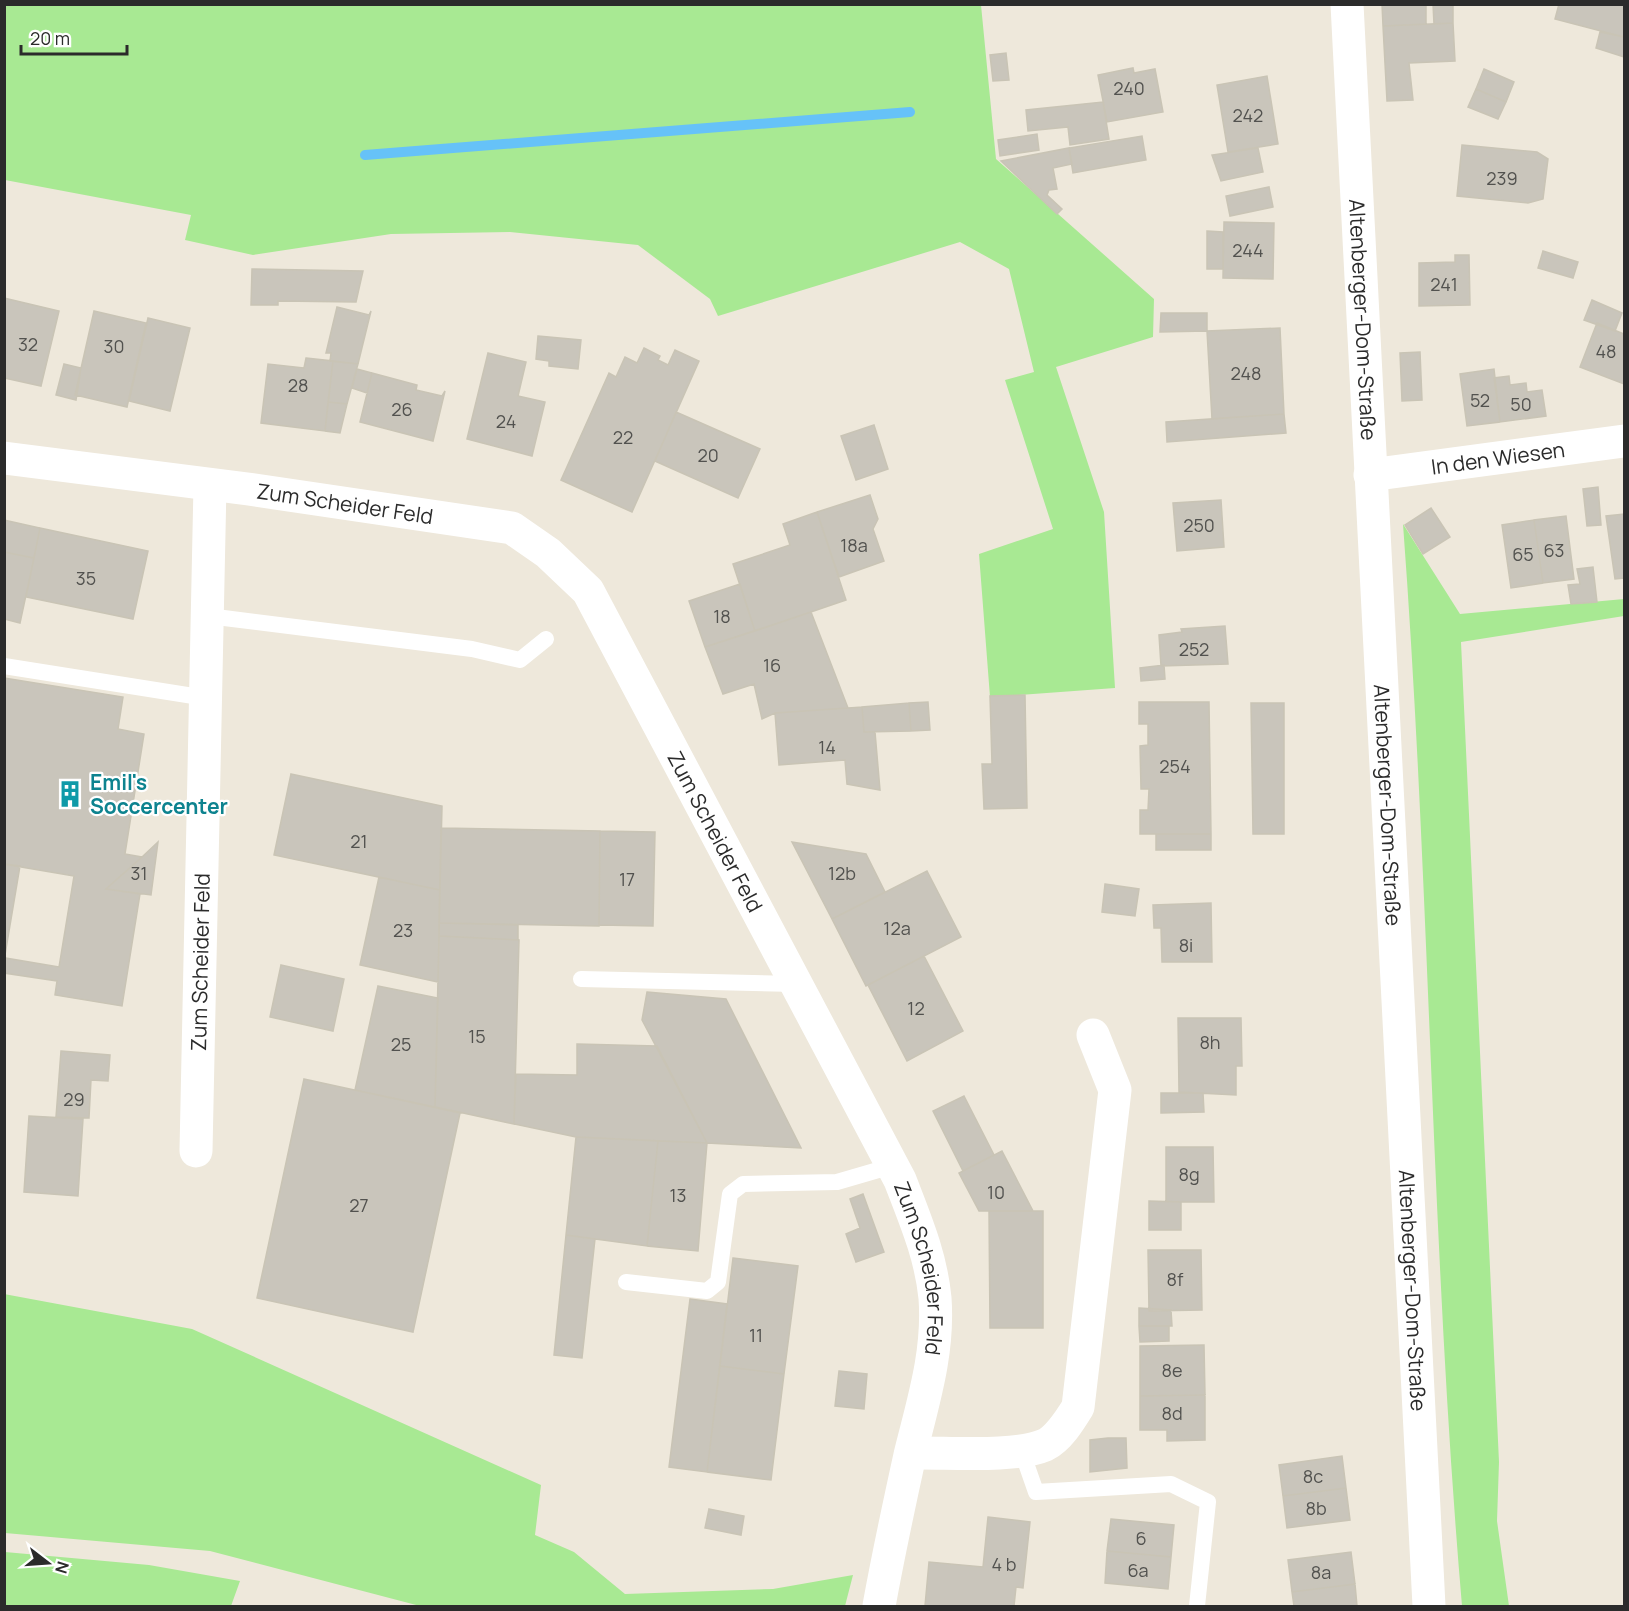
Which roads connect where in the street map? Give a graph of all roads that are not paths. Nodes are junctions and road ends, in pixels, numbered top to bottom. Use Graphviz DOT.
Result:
graph roads {
  1 [pos="1347,4"];
  2 [pos="1624,441"];
  3 [pos="4,458"];
  4 [pos="1370,475"];
  5 [pos="210,485"];
  6 [pos="208,616"];
  7 [pos="546,639"];
  8 [pos="4,666"];
  9 [pos="206,698"];
  10 [pos="581,979"];
  11 [pos="796,984"];
  12 [pos="1093,1035"];
  13 [pos="196,1151"];
  14 [pos="892,1166"];
  15 [pos="626,1282"];
  16 [pos="1022,1452"];
  17 [pos="911,1453"];
  18 [pos="879,1606"];
  19 [pos="1197,1606"];
  20 [pos="1429,1606"];
  1 -- 4 [label="street, Altenberger-Dom-Straße"];
  2 -- 4 [label="street, In den Wiesen"];
  3 -- 5 [label="street, Zum Scheider Feld"];
  4 -- 20 [label="street, Altenberger-Dom-Straße"];
  5 -- 6 [label="street, Zum Scheider Feld"];
  5 -- 11 [label="street, Zum Scheider Feld"];
  6 -- 7 [label="lane"];
  6 -- 9 [label="street, Zum Scheider Feld"];
  8 -- 9 [label="lane"];
  9 -- 13 [label="street, Zum Scheider Feld"];
  10 -- 11 [label="lane"];
  11 -- 14 [label="street, Zum Scheider Feld"];
  12 -- 16 [label="street"];
  14 -- 15 [label="lane"];
  14 -- 17 [label="street, Zum Scheider Feld"];
  16 -- 17 [label="street"];
  16 -- 19 [label="lane"];
  17 -- 18 [label="street, Zum Scheider Feld"];
}
